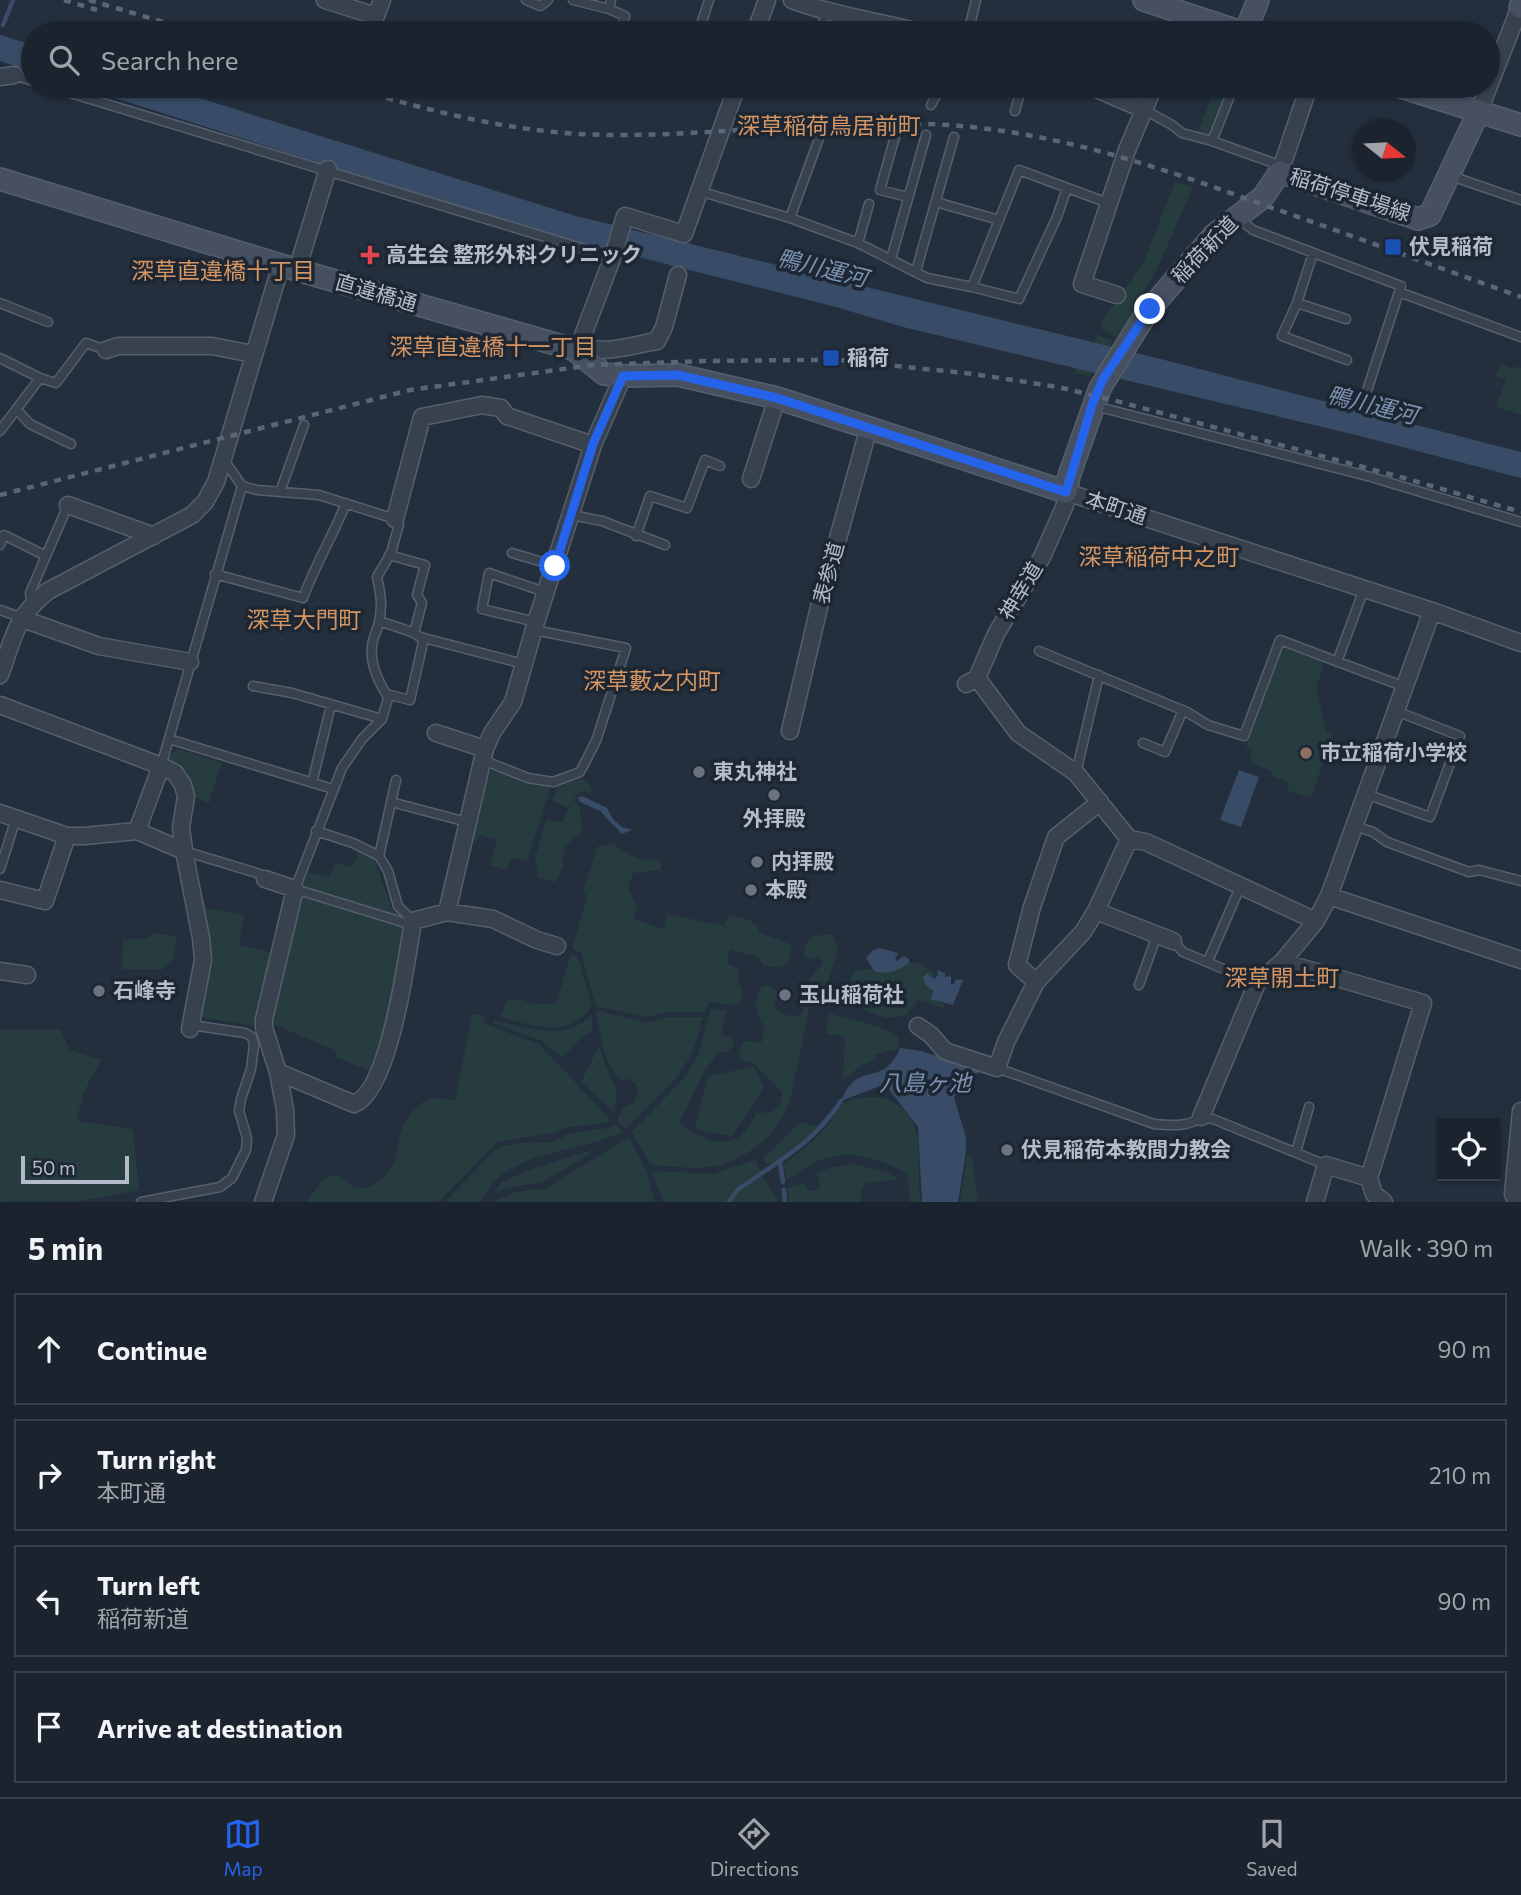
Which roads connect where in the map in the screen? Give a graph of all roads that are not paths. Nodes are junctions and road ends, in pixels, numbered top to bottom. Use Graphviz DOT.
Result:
graph roads {
  1 [pos="325,0"];
  2 [pos="382,0"];
  3 [pos="526,0"];
  4 [pos="548,0"];
  5 [pos="573,0"];
  6 [pos="709,0"];
  7 [pos="767,0"];
  8 [pos="792,0"];
  9 [pos="976,0"];
  10 [pos="1258,0"];
  11 [pos="1155,2"];
  12 [pos="610,4"];
  13 [pos="1521,7"];
  14 [pos="825,12"];
  15 [pos="376,16"];
  16 [pos="374,21"];
  17 [pos="624,21"];
  18 [pos="702,21"];
  19 [pos="759,21"];
  20 [pos="823,21"];
  21 [pos="874,21"];
  22 [pos="971,21"];
  23 [pos="1180,21"];
  24 [pos="1250,21"];
  25 [pos="1500,59"];
  26 [pos="87,98"];
  27 [pos="733,98"];
  28 [pos="935,98"];
  29 [pos="1019,98"];
  30 [pos="1118,98"];
  31 [pos="1148,98"];
  32 [pos="1229,98"];
  33 [pos="1305,98"];
  34 [pos="1437,98"];
  35 [pos="1484,98"];
  36 [pos="931,105"];
  37 [pos="1143,108"];
  38 [pos="1015,111"];
  39 [pos="1479,111"];
  40 [pos="1521,125"];
  41 [pos="896,132"];
  42 [pos="821,133"];
  43 [pos="926,135"];
  44 [pos="954,137"];
  45 [pos="1212,141"];
  46 [pos="1281,169"];
  47 [pos="327,170"];
  48 [pos="1449,175"];
  49 [pos="0,179"];
  50 [pos="1067,188"];
  51 [pos="699,191"];
  52 [pos="908,197"];
  53 [pos="1521,200"];
  54 [pos="936,202"];
  55 [pos="1108,203"];
  56 [pos="869,204"];
  57 [pos="1236,216"];
  58 [pos="790,218"];
  59 [pos="999,220"];
  60 [pos="858,243"];
  61 [pos="588,250"];
  62 [pos="1313,253"];
  63 [pos="891,259"];
  64 [pos="289,267"];
  65 [pos="915,271"];
  66 [pos="678,275"];
  67 [pos="972,287"];
  68 [pos="1399,292"];
  69 [pos="1116,295"];
  70 [pos="0,303"];
  71 [pos="1297,303"];
  72 [pos="1346,320"];
  73 [pos="48,322"];
  74 [pos="1521,337"];
  75 [pos="106,350"];
  76 [pos="580,351"];
  77 [pos="253,354"];
  78 [pos="0,358"];
  79 [pos="1347,360"];
  80 [pos="623,376"];
  81 [pos="40,378"];
  82 [pos="777,398"];
  83 [pos="1092,405"];
  84 [pos="1362,407"];
  85 [pos="16,410"];
  86 [pos="304,425"];
  87 [pos="869,427"];
  88 [pos="0,431"];
  89 [pos="71,443"];
  90 [pos="593,444"];
  91 [pos="223,457"];
  92 [pos="720,466"];
  93 [pos="751,479"];
  94 [pos="242,486"];
  95 [pos="280,492"];
  96 [pos="1066,492"];
  97 [pos="346,503"];
  98 [pos="68,505"];
  99 [pos="572,515"];
  100 [pos="395,519"];
  101 [pos="1521,522"];
  102 [pos="154,536"];
  103 [pos="636,536"];
  104 [pos="0,545"];
  105 [pos="664,545"];
  106 [pos="512,553"];
  107 [pos="389,555"];
  108 [pos="46,556"];
  109 [pos="555,566"];
  110 [pos="215,574"];
  111 [pos="1364,589"];
  112 [pos="546,592"];
  113 [pos="32,604"];
  114 [pos="0,610"];
  115 [pos="1432,611"];
  116 [pos="20,618"];
  117 [pos="379,621"];
  118 [pos="535,626"];
  119 [pos="414,633"];
  120 [pos="424,638"];
  121 [pos="1521,643"];
  122 [pos="1039,650"];
  123 [pos="190,662"];
  124 [pos="1337,662"];
  125 [pos="524,664"];
  126 [pos="0,675"];
  127 [pos="1099,675"];
  128 [pos="253,685"];
  129 [pos="1405,687"];
  130 [pos="389,695"];
  131 [pos="0,705"];
  132 [pos="331,705"];
  133 [pos="1183,710"];
  134 [pos="1396,711"];
  135 [pos="382,719"];
  136 [pos="792,725"];
  137 [pos="436,733"];
  138 [pos="169,739"];
  139 [pos="1143,743"];
  140 [pos="484,754"];
  141 [pos="161,766"];
  142 [pos="1076,773"];
  143 [pos="397,780"];
  144 [pos="312,783"];
  145 [pos="333,789"];
  146 [pos="1366,794"];
  147 [pos="391,802"];
  148 [pos="1100,802"];
  149 [pos="0,813"];
  150 [pos="16,818"];
  151 [pos="467,822"];
  152 [pos="1355,825"];
  153 [pos="137,831"];
  154 [pos="316,831"];
  155 [pos="67,836"];
  156 [pos="1129,839"];
  157 [pos="184,851"];
  158 [pos="379,856"];
  159 [pos="0,869"];
  160 [pos="265,879"];
  161 [pos="1521,881"];
  162 [pos="1241,885"];
  163 [pos="295,889"];
  164 [pos="0,890"];
  165 [pos="1329,896"];
  166 [pos="1096,911"];
  167 [pos="447,912"];
  168 [pos="1316,921"];
  169 [pos="413,923"];
  170 [pos="1157,935"];
  171 [pos="1173,941"];
  172 [pos="557,946"];
  173 [pos="1521,960"];
  174 [pos="1208,961"];
  175 [pos="1282,962"];
  176 [pos="0,971"];
  177 [pos="27,975"];
  178 [pos="1036,982"];
  179 [pos="1257,983"];
  180 [pos="1139,985"];
  181 [pos="918,1026"];
  182 [pos="190,1027"];
  183 [pos="997,1068"];
  184 [pos="278,1072"];
  185 [pos="1310,1107"];
  186 [pos="1521,1111"];
  187 [pos="1201,1117"];
  188 [pos="1519,1132"];
  189 [pos="1296,1152"];
  190 [pos="1326,1165"];
  191 [pos="1369,1178"];
  192 [pos="141,1202"];
  193 [pos="262,1202"];
  194 [pos="1315,1202"];
  195 [pos="1384,1202"];
  196 [pos="1517,1202"];
  1 -- 15 [label="street"];
  2 -- 15 [label="street"];
  3 -- 4 [label="lane"];
  5 -- 12 [label="lane"];
  6 -- 18 [label="lane"];
  7 -- 19 [label="street"];
  8 -- 14 [label="street"];
  9 -- 22 [label="lane"];
  10 -- 24 [label="main road"];
  11 -- 23 [label="main road"];
  12 -- 17 [label="lane"];
  13 -- 25 [label="street"];
  14 -- 20 [label="lane"];
  14 -- 21 [label="street"];
  15 -- 16 [label="street"];
  26 -- 47 [label="lane"];
  27 -- 51 [label="street"];
  28 -- 36 [label="lane"];
  29 -- 38 [label="lane"];
  30 -- 37 [label="street"];
  31 -- 37 [label="street"];
  32 -- 45 [label="lane"];
  33 -- 46 [label="street, 稲荷新道"];
  34 -- 39 [label="main road"];
  35 -- 39 [label="street"];
  37 -- 45 [label="lane"];
  37 -- 55 [label="street"];
  39 -- 40 [label="main road"];
  39 -- 48 [label="main road, 稲荷停車場線"];
  41 -- 52 [label="lane"];
  42 -- 58 [label="lane"];
  43 -- 52 [label="lane"];
  44 -- 54 [label="lane"];
  45 -- 46 [label="lane"];
  46 -- 48 [label="main road, 稲荷停車場線"];
  46 -- 57 [label="main road, 稲荷新道"];
  47 -- 61 [label="lane"];
  47 -- 64 [label="street"];
  48 -- 53 [label="lane"];
  49 -- 64 [label="main road, 直違橋通"];
  50 -- 55 [label="lane"];
  50 -- 59 [label="lane"];
  50 -- 67 [label="lane"];
  51 -- 58 [label="lane"];
  51 -- 76 [label="street"];
  52 -- 63 [label="lane"];
  54 -- 59 [label="lane"];
  54 -- 65 [label="lane"];
  55 -- 69 [label="street"];
  56 -- 60 [label="lane"];
  57 -- 62 [label="lane"];
  57 -- 83 [label="main road, 稲荷新道"];
  58 -- 60 [label="lane"];
  59 -- 67 [label="lane"];
  60 -- 63 [label="lane"];
  62 -- 68 [label="lane"];
  62 -- 71 [label="lane"];
  63 -- 65 [label="lane"];
  64 -- 76 [label="main road, 直違橋通"];
  64 -- 77 [label="street"];
  65 -- 67 [label="lane"];
  66 -- 76 [label="street"];
  68 -- 74 [label="lane"];
  68 -- 84 [label="lane"];
  70 -- 73 [label="lane"];
  71 -- 72 [label="lane"];
  71 -- 79 [label="lane"];
  75 -- 77 [label="street"];
  75 -- 81 [label="lane"];
  76 -- 80 [label="main road, 本町通"];
  77 -- 91 [label="street"];
  78 -- 81 [label="lane"];
  80 -- 82 [label="main road, 本町通"];
  80 -- 90 [label="street"];
  81 -- 85 [label="lane"];
  82 -- 87 [label="main road, 本町通"];
  82 -- 93 [label="street"];
  83 -- 96 [label="main road, 稲荷新道"];
  83 -- 101 [label="lane"];
  85 -- 88 [label="lane"];
  85 -- 89 [label="lane"];
  86 -- 95 [label="lane"];
  87 -- 96 [label="main road, 本町通"];
  87 -- 136 [label="street, 表参道"];
  90 -- 99 [label="street"];
  90 -- 100 [label="street"];
  91 -- 94 [label="lane"];
  91 -- 102 [label="street"];
  92 -- 103 [label="lane"];
  94 -- 95 [label="lane"];
  94 -- 110 [label="lane"];
  95 -- 97 [label="lane"];
  96 -- 111 [label="street, 本町通"];
  96 -- 142 [label="street, 神幸道"];
  97 -- 100 [label="lane"];
  97 -- 110 [label="lane"];
  98 -- 102 [label="street"];
  98 -- 108 [label="lane"];
  99 -- 103 [label="lane"];
  99 -- 109 [label="street"];
  100 -- 107 [label="lane"];
  102 -- 113 [label="street"];
  103 -- 105 [label="lane"];
  104 -- 108 [label="lane"];
  106 -- 109 [label="lane"];
  107 -- 117 [label="lane"];
  107 -- 119 [label="lane"];
  108 -- 113 [label="lane"];
  109 -- 112 [label="street"];
  110 -- 123 [label="lane"];
  111 -- 115 [label="street, 本町通"];
  111 -- 124 [label="lane"];
  112 -- 118 [label="street"];
  112 -- 118 [label="lane"];
  113 -- 116 [label="street"];
  114 -- 116 [label="lane"];
  115 -- 121 [label="street, 本町通"];
  115 -- 129 [label="street"];
  116 -- 123 [label="street"];
  116 -- 126 [label="street"];
  117 -- 119 [label="lane"];
  117 -- 130 [label="lane"];
  118 -- 125 [label="street"];
  118 -- 140 [label="lane"];
  119 -- 120 [label="lane"];
  120 -- 125 [label="lane"];
  120 -- 130 [label="lane"];
  122 -- 127 [label="lane"];
  123 -- 138 [label="lane"];
  124 -- 129 [label="lane"];
  124 -- 133 [label="lane"];
  125 -- 140 [label="street"];
  127 -- 133 [label="lane"];
  127 -- 142 [label="lane"];
  128 -- 132 [label="lane"];
  129 -- 134 [label="street"];
  130 -- 135 [label="lane"];
  131 -- 141 [label="street"];
  132 -- 135 [label="lane"];
  132 -- 144 [label="lane"];
  133 -- 139 [label="lane"];
  134 -- 146 [label="street"];
  134 -- 146 [label="lane"];
  135 -- 145 [label="lane"];
  137 -- 140 [label="street"];
  138 -- 141 [label="lane"];
  138 -- 144 [label="lane"];
  140 -- 151 [label="street"];
  141 -- 153 [label="street"];
  141 -- 157 [label="street"];
  142 -- 148 [label="street"];
  143 -- 147 [label="lane"];
  144 -- 145 [label="lane"];
  145 -- 154 [label="lane"];
  146 -- 152 [label="street"];
  147 -- 151 [label="lane"];
  147 -- 158 [label="lane"];
  148 -- 156 [label="street"];
  148 -- 178 [label="street"];
  149 -- 150 [label="street"];
  150 -- 155 [label="street"];
  150 -- 159 [label="lane"];
  151 -- 167 [label="street"];
  152 -- 161 [label="lane"];
  152 -- 165 [label="street"];
  153 -- 155 [label="street"];
  153 -- 157 [label="street"];
  154 -- 158 [label="lane"];
  154 -- 163 [label="lane"];
  155 -- 164 [label="street"];
  156 -- 162 [label="street"];
  156 -- 166 [label="street"];
  157 -- 160 [label="lane"];
  157 -- 182 [label="street"];
  158 -- 169 [label="lane"];
  160 -- 163 [label="street"];
  162 -- 168 [label="street"];
  162 -- 174 [label="lane"];
  163 -- 169 [label="lane"];
  163 -- 184 [label="street"];
  165 -- 168 [label="street"];
  165 -- 173 [label="street"];
  166 -- 170 [label="street"];
  166 -- 178 [label="street"];
  167 -- 169 [label="street"];
  167 -- 172 [label="street"];
  168 -- 175 [label="street"];
  169 -- 184 [label="street"];
  170 -- 171 [label="street"];
  170 -- 180 [label="lane"];
  171 -- 174 [label="lane"];
  174 -- 179 [label="lane"];
  175 -- 179 [label="street"];
  175 -- 191 [label="street"];
  176 -- 177 [label="street"];
  178 -- 183 [label="street"];
  179 -- 187 [label="street"];
  181 -- 183 [label="street"];
  182 -- 192 [label="lane"];
  183 -- 187 [label="lane"];
  184 -- 193 [label="street"];
  185 -- 189 [label="lane"];
  186 -- 188 [label="street"];
  187 -- 189 [label="lane"];
  188 -- 196 [label="street"];
  189 -- 190 [label="lane"];
  190 -- 191 [label="street"];
  190 -- 194 [label="street"];
  191 -- 195 [label="street"];
}
